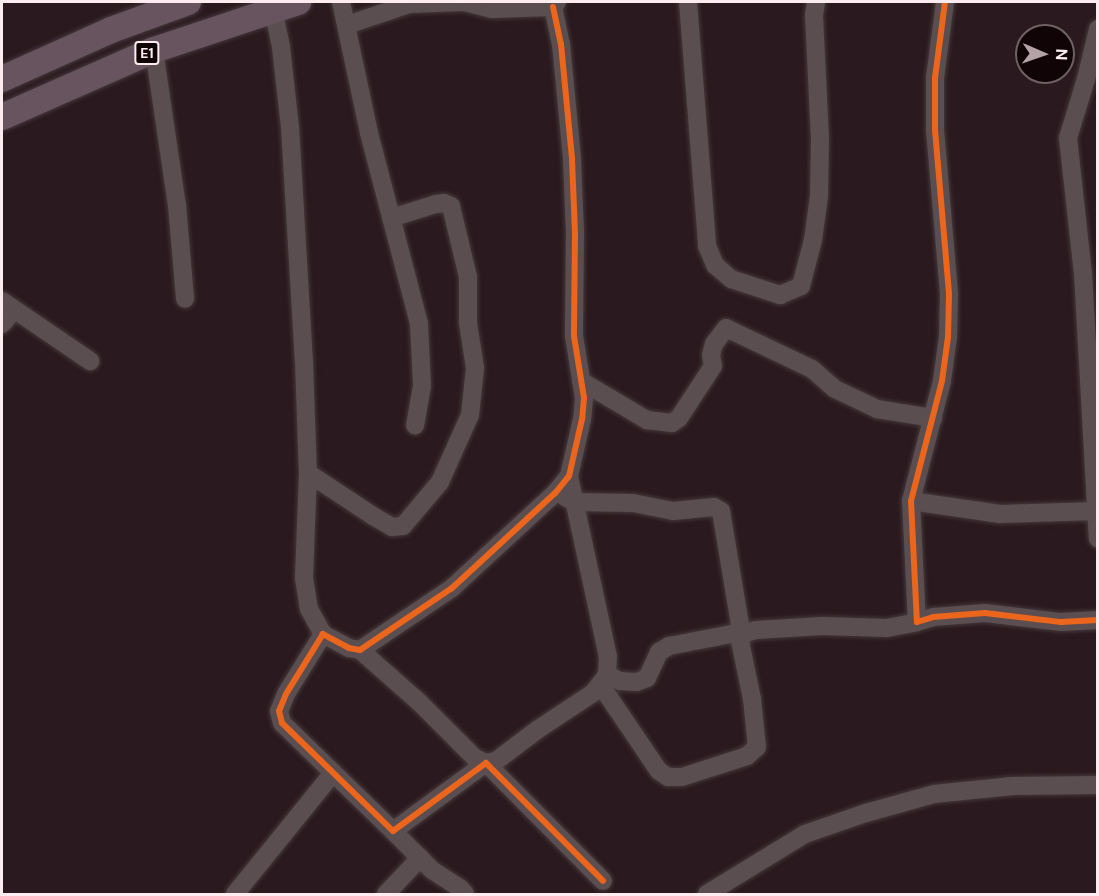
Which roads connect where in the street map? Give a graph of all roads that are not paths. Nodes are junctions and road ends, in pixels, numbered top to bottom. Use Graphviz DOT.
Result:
graph roads {
  1 [pos="188,2"];
  2 [pos="298,2"];
  3 [pos="341,2"];
  4 [pos="688,2"];
  5 [pos="816,2"];
  6 [pos="945,2"];
  7 [pos="555,4"];
  8 [pos="273,9"];
  9 [pos="348,25"];
  10 [pos="1098,29"];
  11 [pos="154,50"];
  12 [pos="2,79"];
  13 [pos="2,117"];
  14 [pos="391,218"];
  15 [pos="1090,274"];
  16 [pos="185,298"];
  17 [pos="6,312"];
  18 [pos="90,361"];
  19 [pos="581,381"];
  20 [pos="933,418"];
  21 [pos="415,425"];
  22 [pos="308,473"];
  23 [pos="568,476"];
  24 [pos="555,493"];
  25 [pos="911,501"];
  26 [pos="575,502"];
  27 [pos="1096,511"];
  28 [pos="1098,539"];
  29 [pos="1098,620"];
  30 [pos="917,622"];
  31 [pos="323,634"];
  32 [pos="742,634"];
  33 [pos="360,650"];
  34 [pos="604,680"];
  35 [pos="486,763"];
  36 [pos="333,773"];
  37 [pos="1098,785"];
  38 [pos="393,831"];
  39 [pos="420,858"];
  40 [pos="603,881"];
  41 [pos="235,894"];
  42 [pos="386,894"];
  43 [pos="465,894"];
  44 [pos="707,894"];
  1 -- 12 [label="highway, E1"];
  2 -- 8 [label="highway, E1"];
  3 -- 9 [label="street"];
  4 -- 5 [label="street"];
  6 -- 20 [label="street"];
  7 -- 9 [label="street"];
  7 -- 19 [label="street"];
  8 -- 11 [label="highway, E1"];
  8 -- 22 [label="street"];
  9 -- 14 [label="street"];
  10 -- 15 [label="street"];
  11 -- 13 [label="highway, E1"];
  11 -- 16 [label="street"];
  14 -- 21 [label="street"];
  14 -- 22 [label="street"];
  15 -- 27 [label="street"];
  17 -- 18 [label="street"];
  19 -- 20 [label="street"];
  19 -- 23 [label="street"];
  20 -- 25 [label="street"];
  22 -- 31 [label="street"];
  23 -- 24 [label="street"];
  23 -- 26 [label="street"];
  24 -- 26 [label="street"];
  24 -- 33 [label="street"];
  25 -- 27 [label="street"];
  25 -- 30 [label="street"];
  26 -- 32 [label="street"];
  26 -- 34 [label="street"];
  27 -- 28 [label="street"];
  29 -- 30 [label="street"];
  30 -- 32 [label="street"];
  31 -- 33 [label="street"];
  31 -- 36 [label="street"];
  32 -- 34 [label="street"];
  32 -- 34 [label="street"];
  33 -- 35 [label="street"];
  34 -- 35 [label="street"];
  35 -- 38 [label="street"];
  35 -- 40 [label="street"];
  36 -- 38 [label="street"];
  36 -- 41 [label="street"];
  37 -- 44 [label="street"];
  38 -- 39 [label="street"];
  39 -- 42 [label="street"];
  39 -- 43 [label="street"];
}
